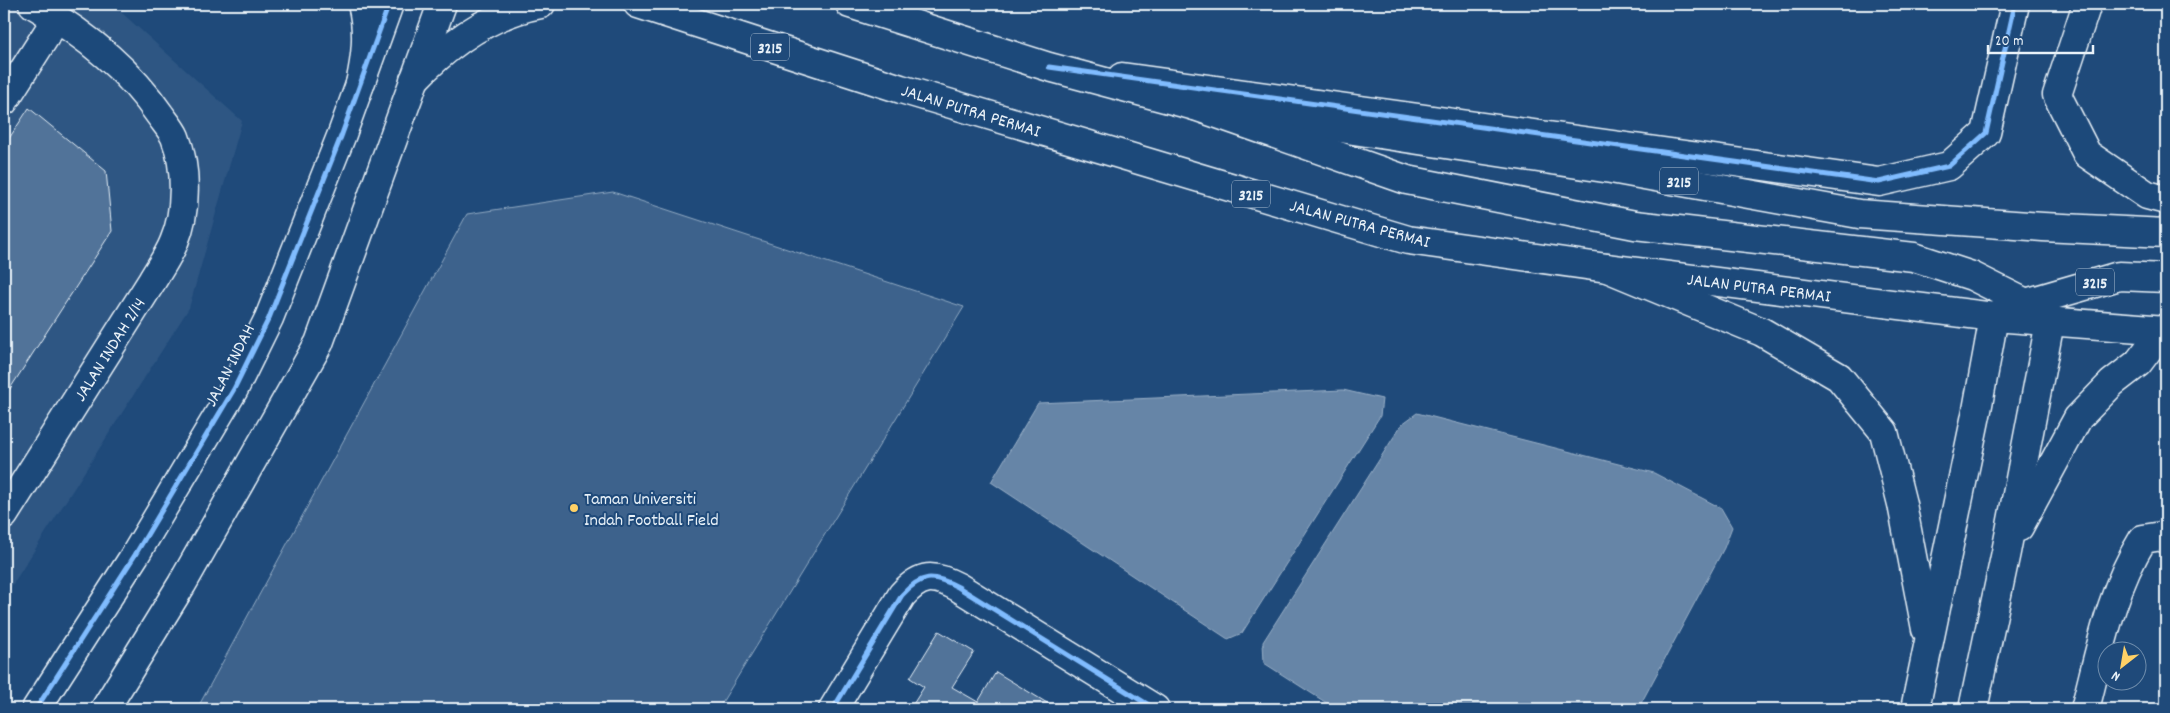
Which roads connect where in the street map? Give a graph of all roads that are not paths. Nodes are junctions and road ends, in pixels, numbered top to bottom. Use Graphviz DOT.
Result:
graph roads {
  1 [pos="33,4"];
  2 [pos="362,4"];
  3 [pos="389,4"];
  4 [pos="442,4"];
  5 [pos="541,4"];
  6 [pos="638,4"];
  7 [pos="850,4"];
  8 [pos="2015,4"];
  9 [pos="2087,4"];
  10 [pos="57,18"];
  11 [pos="1049,67"];
  12 [pos="414,80"];
  13 [pos="360,84"];
  14 [pos="4,102"];
  15 [pos="1195,106"];
  16 [pos="2166,200"];
  17 [pos="2166,233"];
  18 [pos="1606,268"];
  19 [pos="2166,278"];
  20 [pos="2026,303"];
  21 [pos="1994,317"];
  22 [pos="2050,322"];
  23 [pos="2164,330"];
  24 [pos="4,515"];
  25 [pos="2166,539"];
  26 [pos="2006,552"];
  27 [pos="1929,643"];
  28 [pos="36,709"];
  29 [pos="105,709"];
  30 [pos="833,709"];
  31 [pos="1155,709"];
  32 [pos="1915,709"];
  33 [pos="1973,709"];
  34 [pos="2085,709"];
  1 -- 10 [label="main road, JALAN INDAH 2/14"];
  2 -- 13 [label="main road"];
  3 -- 13 [label="main road, JALAN INDAH"];
  4 -- 12 [label="main road"];
  5 -- 12 [label="main road"];
  6 -- 18 [label="main road, JALAN PUTRA PERMAI / 3215"];
  7 -- 11 [label="main road, 3215"];
  8 -- 11 [label="main road"];
  9 -- 16 [label="main road"];
  10 -- 14 [label="main road"];
  10 -- 24 [label="main road, JALAN INDAH 2/14"];
  11 -- 15 [label="main road, 3215"];
  12 -- 29 [label="main road"];
  13 -- 28 [label="main road, JALAN INDAH"];
  15 -- 17 [label="main road, 3215"];
  15 -- 20 [label="main road"];
  18 -- 21 [label="main road, JALAN PUTRA PERMAI / 3215"];
  18 -- 27 [label="main road"];
  19 -- 20 [label="main road, 3215"];
  20 -- 21 [label="main road, 3215"];
  20 -- 22 [label="main road"];
  21 -- 22 [label="main road, JALAN PUTRA PERMAI / 3215"];
  21 -- 27 [label="main road"];
  22 -- 23 [label="main road, JALAN PUTRA PERMAI / 3215"];
  22 -- 26 [label="main road"];
  23 -- 26 [label="main road"];
  25 -- 34 [label="main road"];
  26 -- 33 [label="main road"];
  27 -- 32 [label="main road"];
  30 -- 31 [label="main road"];
}
